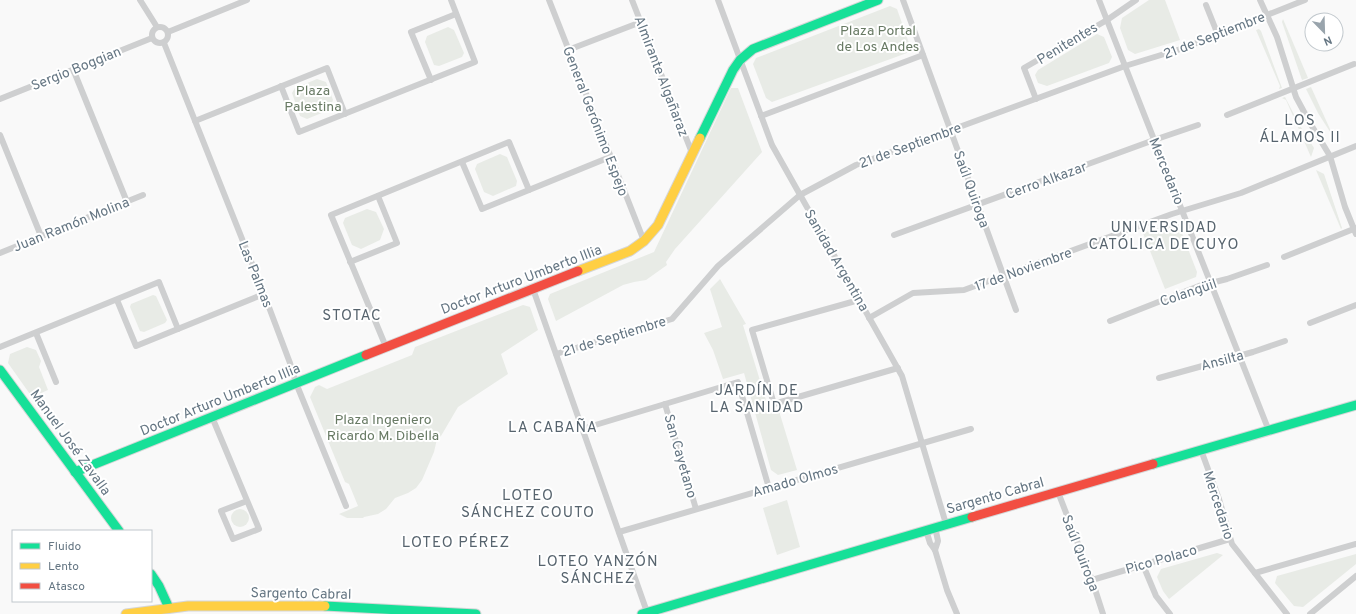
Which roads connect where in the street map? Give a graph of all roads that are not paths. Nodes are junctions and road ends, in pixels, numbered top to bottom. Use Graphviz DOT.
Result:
graph roads {
  1 [pos="140,0"];
  2 [pos="247,0"];
  3 [pos="451,0"];
  4 [pos="549,0"];
  5 [pos="632,0"];
  6 [pos="718,0"];
  7 [pos="878,0"];
  8 [pos="903,0"];
  9 [pos="1099,0"];
  10 [pos="1136,0"];
  11 [pos="1260,0"];
  12 [pos="1305,0"];
  13 [pos="1206,5"];
  14 [pos="456,14"];
  15 [pos="1267,16"];
  16 [pos="1107,20"];
  17 [pos="641,22"];
  18 [pos="157,27"];
  19 [pos="168,32"];
  20 [pos="1218,35"];
  21 [pos="152,38"];
  22 [pos="164,43"];
  23 [pos="568,50"];
  24 [pos="923,55"];
  25 [pos="740,60"];
  26 [pos="1354,64"];
  27 [pos="1125,66"];
  28 [pos="73,70"];
  29 [pos="431,80"];
  30 [pos="281,86"];
  31 [pos="1293,89"];
  32 [pos="0,99"];
  33 [pos="1036,99"];
  34 [pos="345,114"];
  35 [pos="1227,115"];
  36 [pos="761,116"];
  37 [pos="195,121"];
  38 [pos="1198,125"];
  39 [pos="950,130"];
  40 [pos="0,135"];
  41 [pos="1154,140"];
  42 [pos="1356,146"];
  43 [pos="7,152"];
  44 [pos="692,153"];
  45 [pos="0,155"];
  46 [pos="1330,156"];
  47 [pos="610,157"];
  48 [pos="462,162"];
  49 [pos="529,190"];
  50 [pos="143,195"];
  51 [pos="800,195"];
  52 [pos="378,196"];
  53 [pos="127,202"];
  54 [pos="978,205"];
  55 [pos="1182,211"];
  56 [pos="1355,230"];
  57 [pos="894,235"];
  58 [pos="41,236"];
  59 [pos="644,241"];
  60 [pos="0,253"];
  61 [pos="1284,257"];
  62 [pos="350,262"];
  63 [pos="1267,265"];
  64 [pos="1004,277"];
  65 [pos="1211,283"];
  66 [pos="533,289"];
  67 [pos="264,294"];
  68 [pos="117,300"];
  69 [pos="859,300"];
  70 [pos="1356,305"];
  71 [pos="1016,310"];
  72 [pos="869,318"];
  73 [pos="1110,321"];
  74 [pos="1310,323"];
  75 [pos="178,329"];
  76 [pos="36,333"];
  77 [pos="1285,341"];
  78 [pos="386,347"];
  79 [pos="0,348"];
  80 [pos="556,354"];
  81 [pos="1240,356"];
  82 [pos="898,368"];
  83 [pos="0,371"];
  84 [pos="1159,378"];
  85 [pos="56,382"];
  86 [pos="296,383"];
  87 [pos="665,404"];
  88 [pos="1356,405"];
  89 [pos="212,417"];
  90 [pos="582,428"];
  91 [pos="971,429"];
  92 [pos="1270,430"];
  93 [pos="922,444"];
  94 [pos="1200,450"];
  95 [pos="75,472"];
  96 [pos="769,488"];
  97 [pos="1058,492"];
  98 [pos="247,501"];
  99 [pos="346,506"];
  100 [pos="696,509"];
  101 [pos="946,524"];
  102 [pos="930,529"];
  103 [pos="118,530"];
  104 [pos="619,532"];
  105 [pos="1230,539"];
  106 [pos="1356,544"];
  107 [pos="1143,564"];
  108 [pos="1255,573"];
  109 [pos="152,576"];
  110 [pos="1356,576"];
  111 [pos="1092,580"];
  112 [pos="169,608"];
  113 [pos="180,611"];
  114 [pos="401,612"];
  115 [pos="414,612"];
  116 [pos="645,613"];
  117 [pos="126,614"];
  118 [pos="476,614"];
  119 [pos="957,614"];
  120 [pos="1103,614"];
  121 [pos="1170,614"];
  122 [pos="1287,614"];
  123 [pos="1310,614"];
  1 -- 18 [label="street"];
  2 -- 19 [label="street"];
  3 -- 14 [label="street"];
  4 -- 23 [label="street, General Gerónimo Espejo"];
  5 -- 17 [label="street, Almirante Algañaraz"];
  6 -- 25 [label="street, Sanidad Argentina"];
  7 -- 25 [label="street, Doctor Arturo Umberto Illia"];
  8 -- 24 [label="street, Saúl Quiroga"];
  9 -- 16 [label="street, Mercedario"];
  10 -- 16 [label="street, Penitentes"];
  11 -- 15 [label="street"];
  12 -- 15 [label="street, 21 de Septiembre"];
  13 -- 20 [label="street"];
  14 -- 29 [label="street"];
  14 -- 29 [label="street"];
  15 -- 20 [label="street, 21 de Septiembre"];
  15 -- 31 [label="street"];
  16 -- 27 [label="street, Mercedario"];
  16 -- 33 [label="street, Penitentes"];
  17 -- 23 [label="street"];
  17 -- 44 [label="street, Almirante Algañaraz"];
  18 -- 19 [label="street"];
  18 -- 21 [label="street"];
  19 -- 22 [label="street"];
  20 -- 27 [label="street, 21 de Septiembre"];
  21 -- 22 [label="street"];
  21 -- 28 [label="street, Sergio Boggian"];
  22 -- 37 [label="street, Las Palmas"];
  23 -- 47 [label="street, General Gerónimo Espejo"];
  24 -- 36 [label="street"];
  24 -- 39 [label="street, Saúl Quiroga"];
  25 -- 36 [label="street, Sanidad Argentina"];
  25 -- 44 [label="street, Doctor Arturo Umberto Illia"];
  26 -- 31 [label="street"];
  27 -- 33 [label="street, 21 de Septiembre"];
  27 -- 41 [label="street, Mercedario"];
  28 -- 32 [label="street, Sergio Boggian"];
  28 -- 53 [label="street"];
  29 -- 34 [label="street"];
  30 -- 34 [label="street"];
  30 -- 34 [label="street"];
  30 -- 37 [label="street"];
  31 -- 35 [label="street"];
  31 -- 46 [label="street"];
  33 -- 39 [label="street, 21 de Septiembre"];
  36 -- 51 [label="street, Sanidad Argentina"];
  37 -- 67 [label="street, Las Palmas"];
  38 -- 41 [label="street, Cerro Alkazar"];
  39 -- 51 [label="street, 21 de Septiembre"];
  39 -- 54 [label="street, Saúl Quiroga"];
  40 -- 43 [label="street"];
  41 -- 54 [label="street, Cerro Alkazar"];
  41 -- 55 [label="street, Mercedario"];
  42 -- 46 [label="street, 17 de Noviembre"];
  43 -- 45 [label="street"];
  43 -- 58 [label="street"];
  44 -- 59 [label="street, Doctor Arturo Umberto Illia"];
  46 -- 55 [label="street, 17 de Noviembre"];
  46 -- 56 [label="street"];
  47 -- 49 [label="street"];
  47 -- 59 [label="street, General Gerónimo Espejo"];
  48 -- 49 [label="street"];
  48 -- 49 [label="street"];
  48 -- 52 [label="street"];
  50 -- 53 [label="street, Juan Ramón Molina"];
  51 -- 69 [label="street, Sanidad Argentina"];
  51 -- 80 [label="street, 21 de Septiembre"];
  52 -- 62 [label="street"];
  52 -- 62 [label="street"];
  53 -- 58 [label="street, Juan Ramón Molina"];
  54 -- 57 [label="street, Cerro Alkazar"];
  54 -- 64 [label="street, Saúl Quiroga"];
  55 -- 64 [label="street, 17 de Noviembre"];
  55 -- 65 [label="street, Mercedario"];
  56 -- 61 [label="street"];
  58 -- 60 [label="street, Juan Ramón Molina"];
  59 -- 66 [label="street, Doctor Arturo Umberto Illia"];
  62 -- 78 [label="street"];
  63 -- 65 [label="street, Colangüil"];
  64 -- 71 [label="street, Saúl Quiroga"];
  64 -- 72 [label="street, 17 de Noviembre"];
  65 -- 73 [label="street, Colangüil"];
  65 -- 81 [label="street, Mercedario"];
  66 -- 78 [label="street, Doctor Arturo Umberto Illia"];
  66 -- 80 [label="street"];
  67 -- 75 [label="street"];
  67 -- 86 [label="street, Las Palmas"];
  68 -- 75 [label="street"];
  68 -- 75 [label="street"];
  68 -- 76 [label="street"];
  69 -- 72 [label="street, Sanidad Argentina"];
  69 -- 82 [label="street"];
  70 -- 74 [label="street"];
  72 -- 82 [label="street, Sanidad Argentina"];
  76 -- 79 [label="street"];
  76 -- 85 [label="street"];
  77 -- 81 [label="street, Ansilta"];
  78 -- 86 [label="street, Doctor Arturo Umberto Illia"];
  80 -- 90 [label="street"];
  81 -- 84 [label="street, Ansilta"];
  81 -- 92 [label="street, Mercedario"];
  82 -- 93 [label="street, Sanidad Argentina"];
  83 -- 95 [label="street, Manuel José Zavalla"];
  86 -- 89 [label="street, Doctor Arturo Umberto Illia"];
  86 -- 99 [label="street, Las Palmas"];
  87 -- 90 [label="street"];
  87 -- 96 [label="street"];
  87 -- 100 [label="street, San Cayetano"];
  88 -- 92 [label="street, Sargento Cabral"];
  89 -- 95 [label="street, Doctor Arturo Umberto Illia"];
  89 -- 98 [label="street"];
  90 -- 104 [label="street"];
  91 -- 93 [label="street, Amado Olmos"];
  92 -- 94 [label="street, Sargento Cabral"];
  93 -- 96 [label="street, Amado Olmos"];
  93 -- 101 [label="street, Sanidad Argentina"];
  94 -- 97 [label="street, Sargento Cabral"];
  94 -- 105 [label="street, Mercedario"];
  95 -- 103 [label="street, Manuel José Zavalla"];
  96 -- 100 [label="street, Amado Olmos"];
  97 -- 101 [label="street, Sargento Cabral"];
  97 -- 111 [label="street, Saúl Quiroga"];
  98 -- 98 [label="street"];
  100 -- 104 [label="street, Amado Olmos"];
  101 -- 102 [label="street, Sargento Cabral"];
  102 -- 116 [label="street, Sargento Cabral"];
  102 -- 119 [label="street"];
  104 -- 116 [label="street"];
  105 -- 107 [label="street, Pico Polaco"];
  105 -- 108 [label="street, Mercedario"];
  106 -- 108 [label="street"];
  107 -- 111 [label="street, Pico Polaco"];
  107 -- 121 [label="street"];
  108 -- 122 [label="street, Mercedario"];
  109 -- 112 [label="street"];
  110 -- 123 [label="street"];
  111 -- 120 [label="street, Saúl Quiroga"];
  112 -- 113 [label="street, Sargento Cabral"];
  112 -- 117 [label="street, Sargento Cabral"];
  113 -- 114 [label="street, Sargento Cabral"];
  114 -- 115 [label="street, Sargento Cabral"];
  115 -- 118 [label="street, Sargento Cabral"];
}
